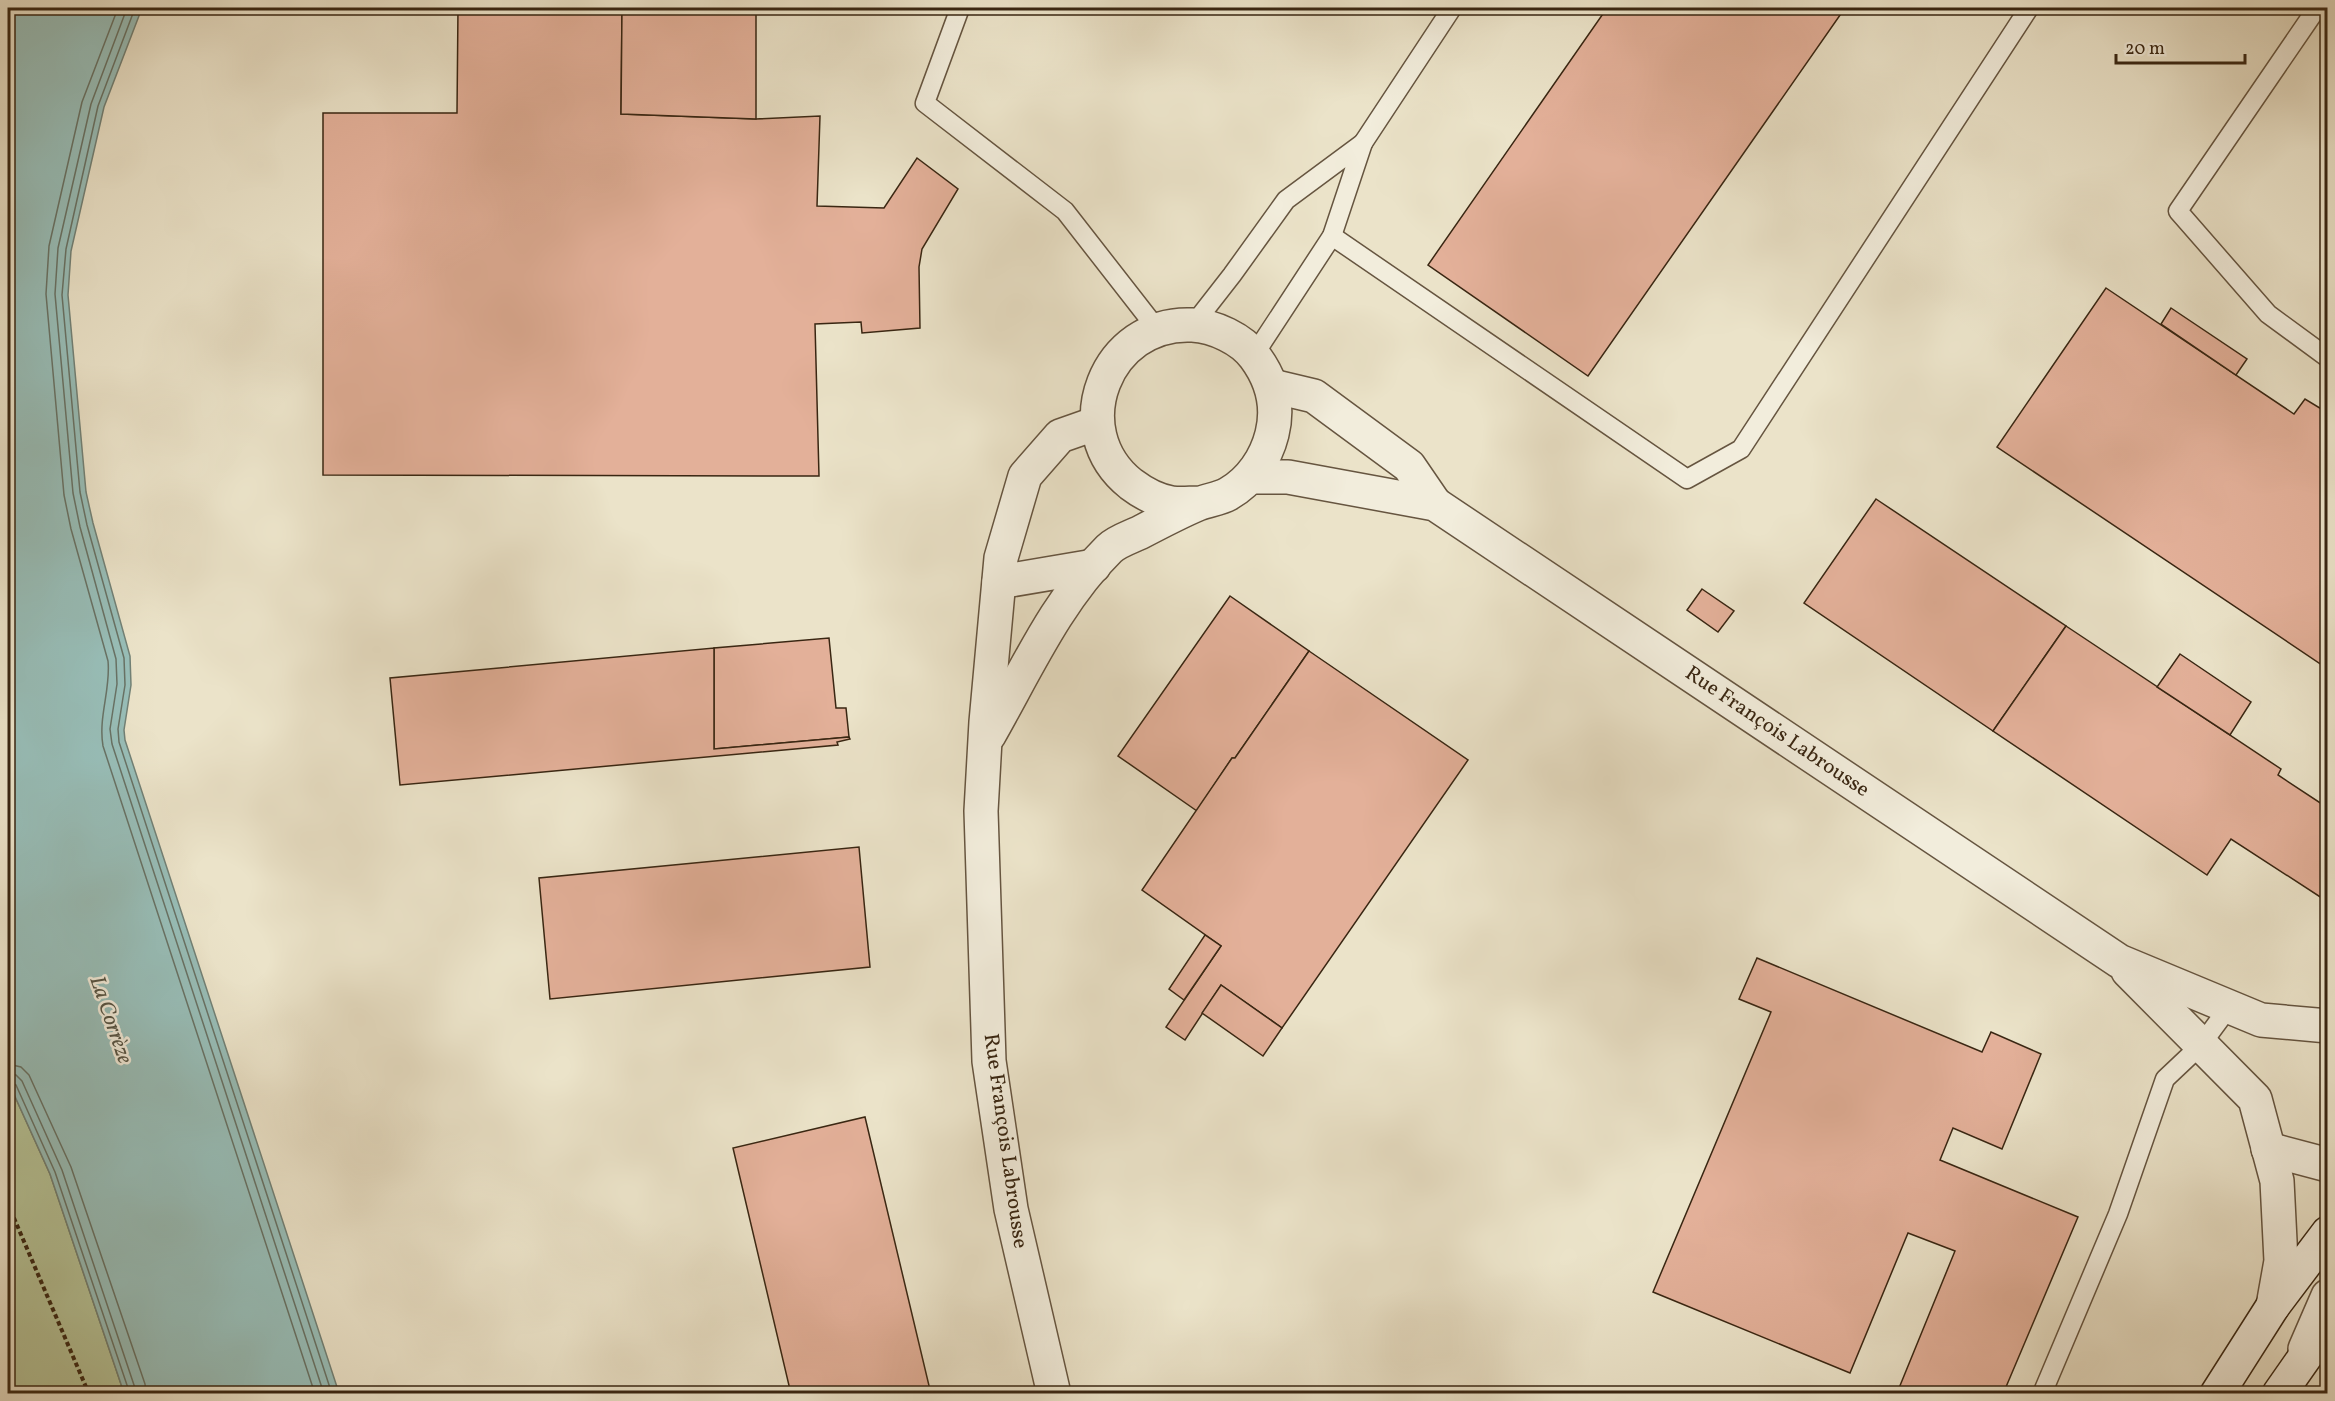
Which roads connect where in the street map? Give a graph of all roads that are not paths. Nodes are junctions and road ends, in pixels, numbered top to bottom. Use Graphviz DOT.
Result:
graph roads {
  1 [pos="960,8"];
  2 [pos="1452,8"];
  3 [pos="2029,8"];
  4 [pos="2317,8"];
  5 [pos="1363,143"];
  6 [pos="1332,236"];
  7 [pos="1193,325"];
  8 [pos="1157,329"];
  9 [pos="1254,355"];
  10 [pos="2328,358"];
  11 [pos="1272,386"];
  12 [pos="1097,423"];
  13 [pos="1250,477"];
  14 [pos="1199,503"];
  15 [pos="1435,504"];
  16 [pos="1094,566"];
  17 [pos="999,582"];
  18 [pos="985,742"];
  19 [pos="2119,961"];
  20 [pos="2229,1007"];
  21 [pos="2328,1026"];
  22 [pos="2201,1045"];
  23 [pos="2268,1149"];
  24 [pos="2328,1165"];
  25 [pos="2328,1233"];
  26 [pos="2328,1296"];
  27 [pos="2274,1306"];
  28 [pos="2328,1324"];
  29 [pos="2287,1382"];
  30 [pos="1054,1394"];
  31 [pos="2042,1394"];
  32 [pos="2217,1394"];
  1 -- 8 [label="lane"];
  2 -- 5 [label="lane"];
  3 -- 6 [label="lane"];
  4 -- 10 [label="lane"];
  5 -- 6 [label="lane"];
  5 -- 7 [label="lane"];
  6 -- 9 [label="lane"];
  7 -- 8 [label="street, Rue François Labrousse"];
  7 -- 9 [label="street, Rue François Labrousse"];
  8 -- 12 [label="street, Rue François Labrousse"];
  9 -- 11 [label="street, Rue François Labrousse"];
  11 -- 13 [label="street, Rue François Labrousse"];
  11 -- 15 [label="street, Rue François Labrousse"];
  12 -- 14 [label="street, Rue François Labrousse"];
  12 -- 17 [label="street, Rue François Labrousse"];
  13 -- 14 [label="street, Rue François Labrousse"];
  13 -- 15 [label="street, Rue François Labrousse"];
  14 -- 16 [label="street, Rue François Labrousse"];
  15 -- 19 [label="street, Rue François Labrousse"];
  16 -- 17 [label="street"];
  16 -- 18 [label="street, Rue François Labrousse"];
  17 -- 18 [label="street, Rue François Labrousse"];
  18 -- 30 [label="street, Rue François Labrousse"];
  19 -- 20 [label="street, Rue François Labrousse"];
  19 -- 22 [label="street, Rue François Labrousse"];
  20 -- 21 [label="street, Rue François Labrousse"];
  20 -- 22 [label="lane"];
  22 -- 23 [label="street, Rue François Labrousse"];
  22 -- 31 [label="lane"];
  23 -- 24 [label="street"];
  23 -- 27 [label="street, Rue François Labrousse"];
  25 -- 27 [label="street"];
  26 -- 29 [label="street"];
  27 -- 32 [label="street"];
  28 -- 29 [label="street"];
}
